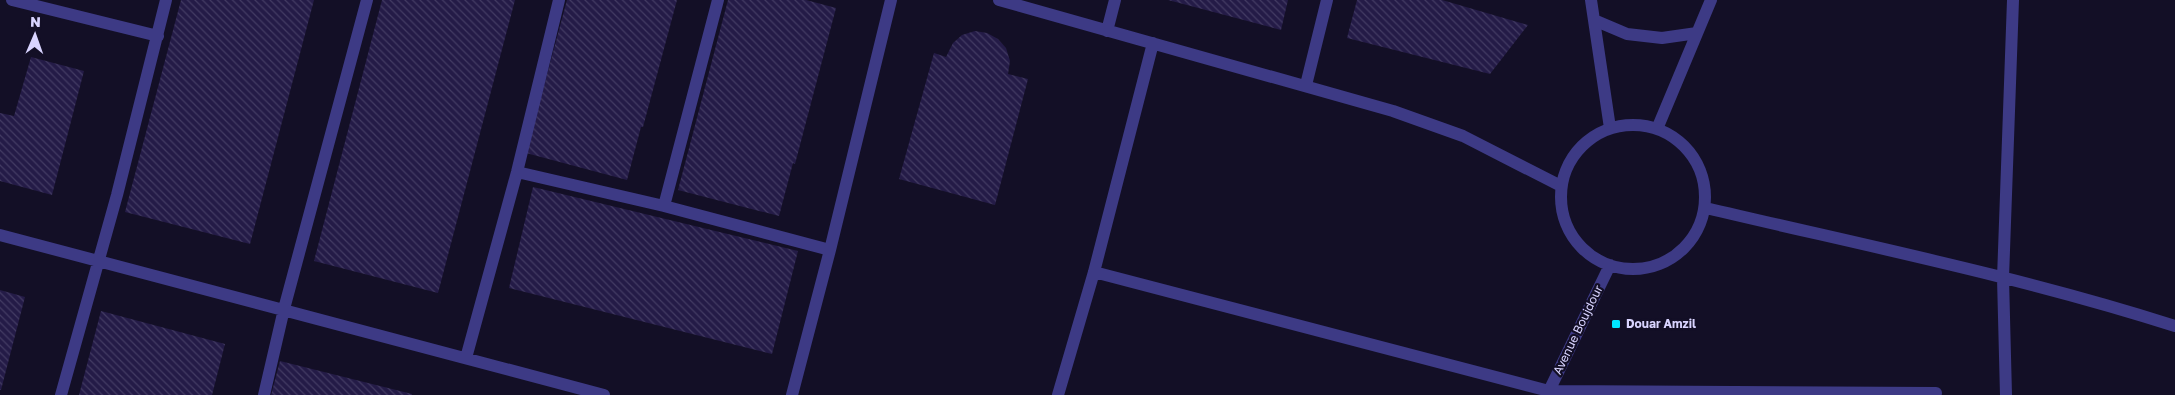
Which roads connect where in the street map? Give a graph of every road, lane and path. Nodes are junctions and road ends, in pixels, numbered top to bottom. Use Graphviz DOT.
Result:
graph roads {
  1 [pos="12,0"];
  2 [pos="166,0"];
  3 [pos="367,0"];
  4 [pos="559,0"];
  5 [pos="718,0"];
  6 [pos="891,0"];
  7 [pos="999,0"];
  8 [pos="1115,0"];
  9 [pos="1327,0"];
  10 [pos="1590,0"];
  11 [pos="1711,0"];
  12 [pos="2013,0"];
  13 [pos="1594,20"];
  14 [pos="1106,31"];
  15 [pos="1698,33"];
  16 [pos="158,36"];
  17 [pos="1153,44"];
  18 [pos="1306,85"];
  19 [pos="1610,128"];
  20 [pos="1657,129"];
  21 [pos="517,172"];
  22 [pos="1561,186"];
  23 [pos="664,206"];
  24 [pos="1706,208"];
  25 [pos="0,235"];
  26 [pos="830,250"];
  27 [pos="98,260"];
  28 [pos="1610,265"];
  29 [pos="1094,272"];
  30 [pos="2003,278"];
  31 [pos="284,309"];
  32 [pos="2175,326"];
  33 [pos="466,358"];
  34 [pos="1548,393"];
  35 [pos="1936,393"];
  36 [pos="61,395"];
  37 [pos="264,395"];
  38 [pos="604,395"];
  39 [pos="792,395"];
  40 [pos="1058,395"];
  41 [pos="2006,395"];
  1 -- 16 [label="street"];
  2 -- 16 [label="street"];
  3 -- 31 [label="street"];
  4 -- 21 [label="street"];
  5 -- 23 [label="street"];
  6 -- 26 [label="street"];
  7 -- 14 [label="street"];
  8 -- 14 [label="street"];
  9 -- 18 [label="street"];
  10 -- 13 [label="street"];
  11 -- 15 [label="street"];
  12 -- 30 [label="street"];
  13 -- 15 [label="street"];
  13 -- 19 [label="street"];
  14 -- 17 [label="street"];
  15 -- 20 [label="street"];
  16 -- 27 [label="street"];
  17 -- 18 [label="street"];
  17 -- 29 [label="street"];
  18 -- 22 [label="street"];
  19 -- 20 [label="street"];
  19 -- 22 [label="street"];
  20 -- 24 [label="street"];
  21 -- 23 [label="street"];
  21 -- 33 [label="street"];
  22 -- 28 [label="street"];
  23 -- 26 [label="street"];
  24 -- 28 [label="street"];
  24 -- 30 [label="street"];
  25 -- 27 [label="street"];
  26 -- 39 [label="street"];
  27 -- 31 [label="street"];
  27 -- 36 [label="street"];
  28 -- 34 [label="street, Avenue Boujdour"];
  29 -- 34 [label="street"];
  29 -- 40 [label="street"];
  30 -- 32 [label="street"];
  30 -- 41 [label="street"];
  31 -- 33 [label="street"];
  31 -- 37 [label="street"];
  33 -- 38 [label="street"];
  34 -- 35 [label="street"];
}
